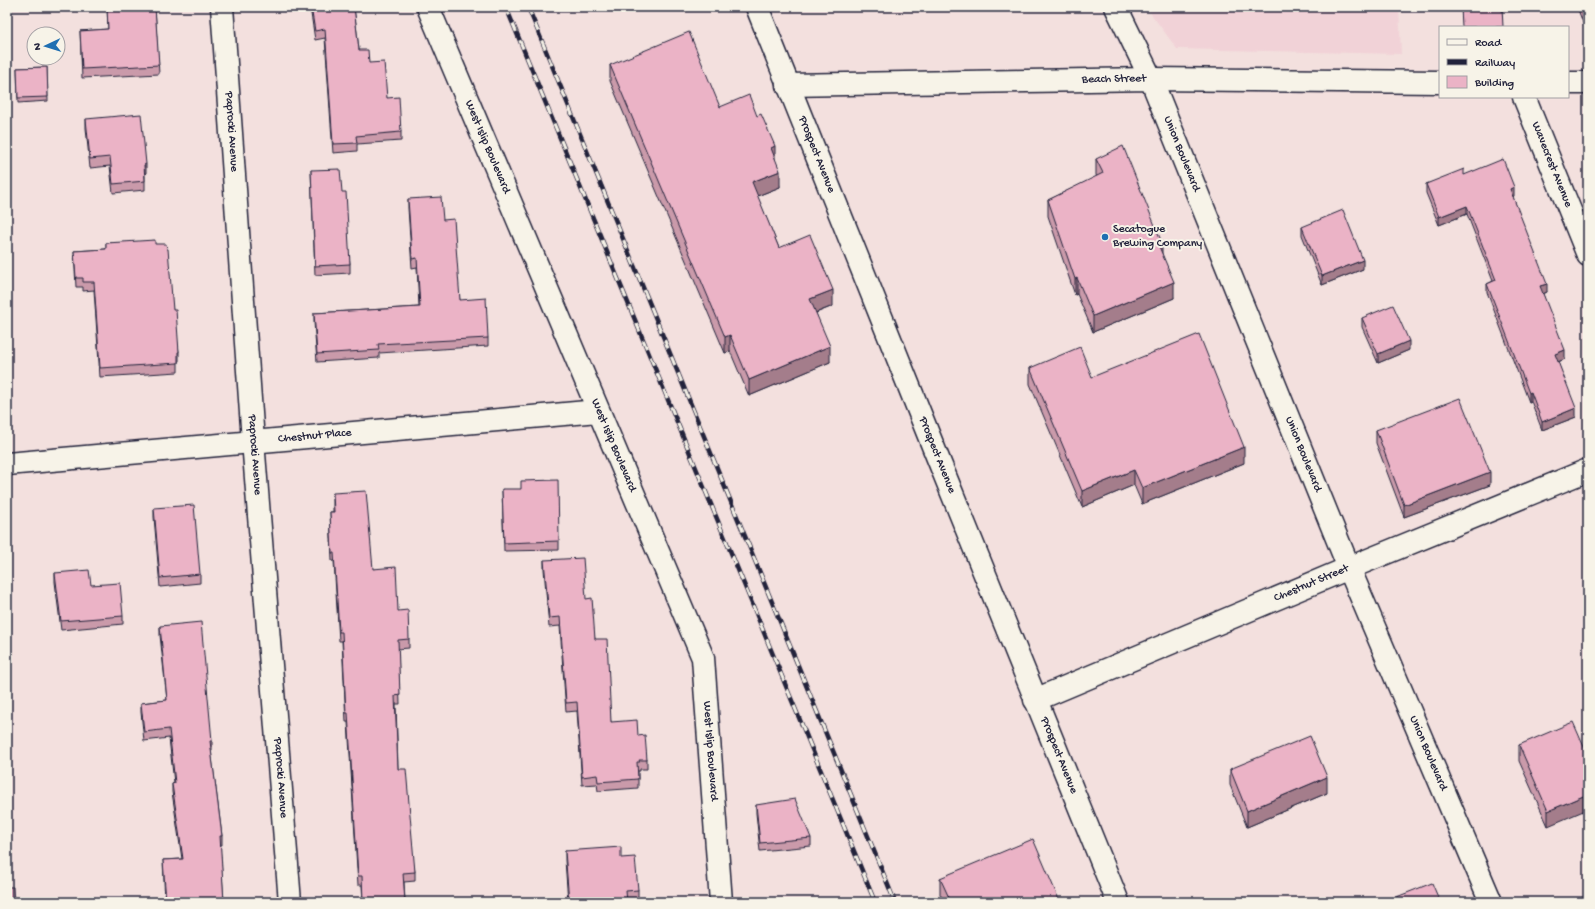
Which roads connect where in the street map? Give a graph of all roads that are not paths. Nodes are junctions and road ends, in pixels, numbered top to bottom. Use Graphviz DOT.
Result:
graph roads {
  1 [pos="222,7"];
  2 [pos="428,7"];
  3 [pos="756,7"];
  4 [pos="1116,7"];
  5 [pos="1151,79"];
  6 [pos="1439,82"];
  7 [pos="1569,83"];
  8 [pos="1588,83"];
  9 [pos="787,85"];
  10 [pos="1524,98"];
  11 [pos="1588,255"];
  12 [pos="598,411"];
  13 [pos="253,441"];
  14 [pos="7,464"];
  15 [pos="1588,470"];
  16 [pos="1350,568"];
  17 [pos="1035,700"];
  18 [pos="290,902"];
  19 [pos="721,902"];
  20 [pos="1118,902"];
  21 [pos="1491,902"];
  1 -- 13 [label="street, Paprocki Avenue"];
  2 -- 12 [label="street, West Islip Boulevard"];
  3 -- 9 [label="street, Prospect Avenue"];
  4 -- 5 [label="street, Union Boulevard"];
  5 -- 6 [label="street, Beach Street"];
  5 -- 9 [label="street, Beach Street"];
  5 -- 16 [label="street, Union Boulevard"];
  7 -- 8 [label="street"];
  9 -- 17 [label="street, Prospect Avenue"];
  10 -- 11 [label="street, Wavecrest Avenue"];
  12 -- 13 [label="street, Chestnut Place"];
  12 -- 19 [label="street, West Islip Boulevard"];
  13 -- 14 [label="street, Chestnut Place"];
  13 -- 18 [label="street, Paprocki Avenue"];
  15 -- 16 [label="street, Chestnut Street"];
  16 -- 17 [label="street, Chestnut Street"];
  16 -- 21 [label="street, Union Boulevard"];
  17 -- 20 [label="street, Prospect Avenue"];
}
